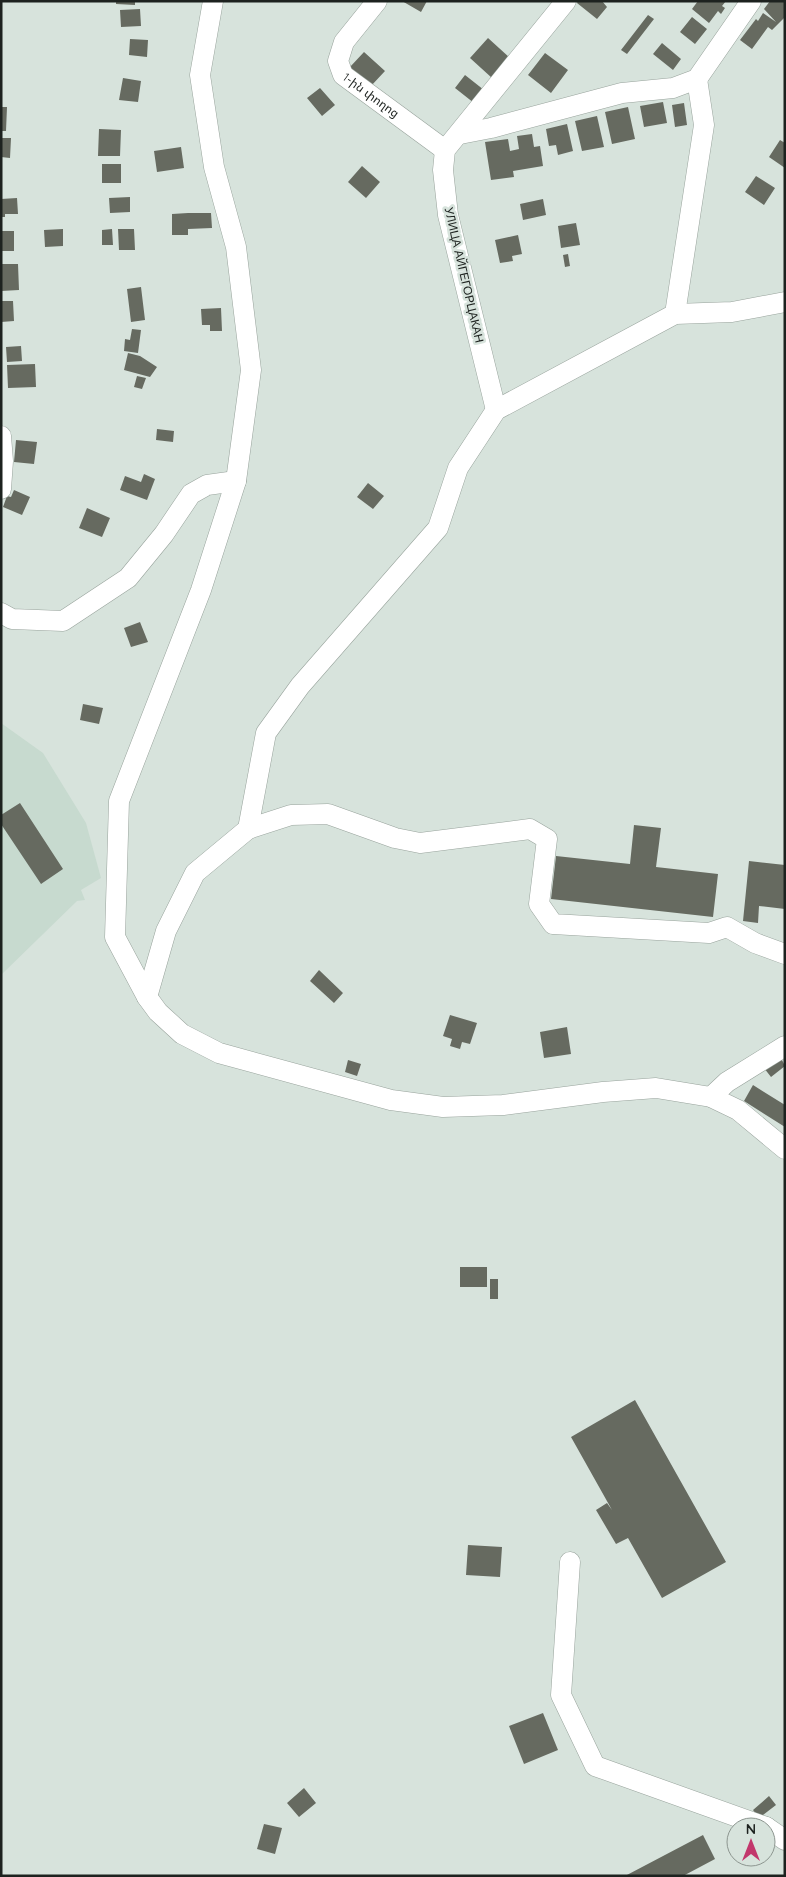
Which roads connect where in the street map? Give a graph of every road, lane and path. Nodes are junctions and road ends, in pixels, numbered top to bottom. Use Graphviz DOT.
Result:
graph roads {
  1 [pos="213,1"];
  2 [pos="377,1"];
  3 [pos="566,1"];
  4 [pos="751,1"];
  5 [pos="697,79"];
  6 [pos="460,134"];
  7 [pos="445,150"];
  8 [pos="785,302"];
  9 [pos="675,314"];
  10 [pos="496,410"];
  11 [pos="1,436"];
  12 [pos="236,481"];
  13 [pos="1,488"];
  14 [pos="1,613"];
  15 [pos="248,829"];
  16 [pos="785,954"];
  17 [pos="147,997"];
  18 [pos="785,1046"];
  19 [pos="711,1097"];
  20 [pos="785,1148"];
  21 [pos="570,1562"];
  22 [pos="738,1817"];
  1 -- 12 [label="street"];
  2 -- 7 [label="street, 1-ին փողոց"];
  3 -- 6 [label="street"];
  4 -- 5 [label="street"];
  5 -- 6 [label="street"];
  5 -- 9 [label="street"];
  6 -- 7 [label="street"];
  7 -- 10 [label="street, УЛИЦА АЙГЕГОРЦАКАН"];
  8 -- 9 [label="street"];
  9 -- 10 [label="street"];
  10 -- 15 [label="street"];
  11 -- 13 [label="street"];
  12 -- 14 [label="street"];
  12 -- 17 [label="street"];
  15 -- 16 [label="street"];
  15 -- 17 [label="street"];
  17 -- 19 [label="street"];
  18 -- 19 [label="street"];
  19 -- 20 [label="street"];
  21 -- 22 [label="street"];
}
